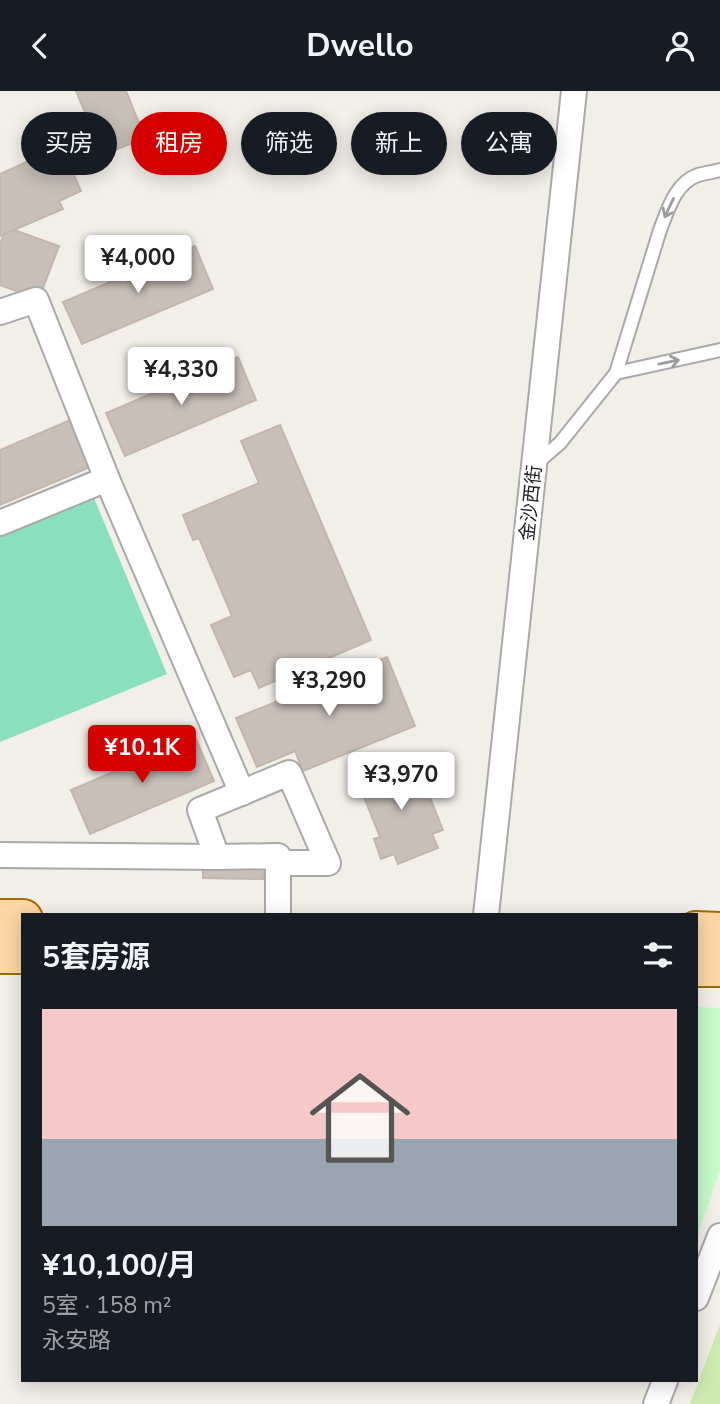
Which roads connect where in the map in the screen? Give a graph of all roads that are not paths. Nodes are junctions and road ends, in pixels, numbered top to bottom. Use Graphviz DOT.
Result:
graph roads {
  1 [pos="574,91"];
  2 [pos="720,170"];
  3 [pos="0,312"];
  4 [pos="720,350"];
  5 [pos="616,373"];
  6 [pos="534,465"];
  7 [pos="107,479"];
  8 [pos="0,523"];
  9 [pos="242,793"];
  10 [pos="0,855"];
  11 [pos="217,857"];
  12 [pos="278,863"];
  13 [pos="278,913"];
  14 [pos="486,913"];
  15 [pos="0,919"];
  16 [pos="21,919"];
  17 [pos="698,931"];
  18 [pos="720,932"];
  19 [pos="0,954"];
  20 [pos="21,954"];
  21 [pos="698,967"];
  22 [pos="720,967"];
  23 [pos="720,1236"];
  24 [pos="698,1293"];
  25 [pos="665,1382"];
  26 [pos="656,1404"];
  1 -- 6 [label="street, 金沙西街"];
  2 -- 5 [label="lane, one-way"];
  3 -- 7 [label="street"];
  5 -- 4 [label="lane, one-way"];
  5 -- 6 [label="lane"];
  6 -- 14 [label="street, 金沙西街"];
  7 -- 8 [label="street"];
  7 -- 9 [label="street"];
  9 -- 11 [label="street"];
  9 -- 12 [label="street"];
  10 -- 11 [label="street"];
  11 -- 12 [label="street"];
  12 -- 13 [label="street"];
  15 -- 16 [label="main road"];
  17 -- 18 [label="main road"];
  19 -- 20 [label="main road"];
  21 -- 22 [label="main road"];
  23 -- 24 [label="street"];
  25 -- 26 [label="street"];
}
